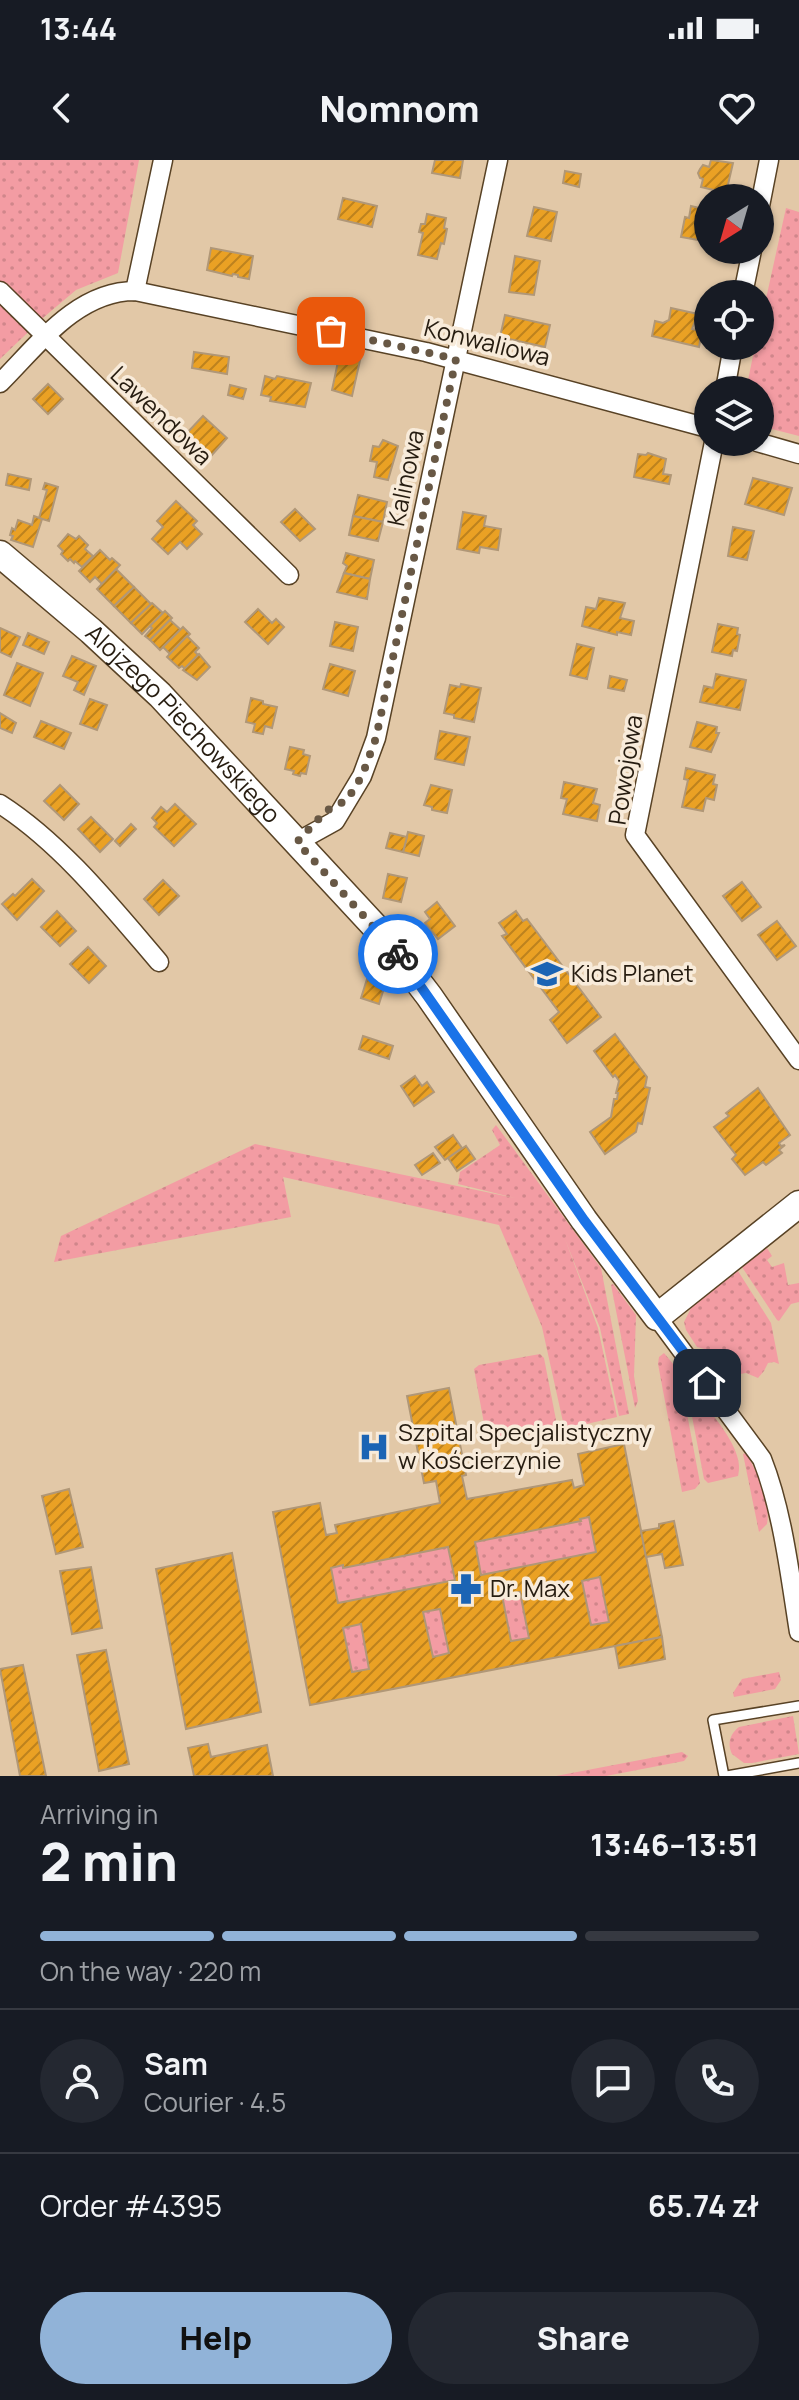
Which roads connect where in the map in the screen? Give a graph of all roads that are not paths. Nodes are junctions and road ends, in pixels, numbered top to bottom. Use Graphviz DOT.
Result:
graph roads {
  1 [pos="163,160"];
  2 [pos="498,160"];
  3 [pos="769,160"];
  4 [pos="764,184"];
  5 [pos="0,291"];
  6 [pos="135,291"];
  7 [pos="45,338"];
  8 [pos="456,359"];
  9 [pos="0,383"];
  10 [pos="694,424"];
  11 [pos="774,447"];
  12 [pos="799,454"];
  13 [pos="711,456"];
  14 [pos="0,554"];
  15 [pos="289,575"];
  16 [pos="0,804"];
  17 [pos="297,842"];
  18 [pos="159,962"];
  19 [pos="799,1060"];
  20 [pos="799,1204"];
  21 [pos="657,1317"];
  22 [pos="799,1632"];
  23 [pos="799,1706"];
  24 [pos="799,1763"];
  25 [pos="726,1776"];
  1 -- 6 [label="street"];
  2 -- 8 [label="street, Kalinowa"];
  3 -- 4 [label="street"];
  5 -- 7 [label="street, Lawendowa"];
  6 -- 7 [label="street, Konwaliowa"];
  6 -- 8 [label="street, Konwaliowa"];
  7 -- 9 [label="street, Konwaliowa"];
  7 -- 15 [label="street, Lawendowa"];
  8 -- 10 [label="street, Konwaliowa"];
  8 -- 17 [label="street, Kalinowa"];
  11 -- 12 [label="street"];
  13 -- 19 [label="street, Powojowa"];
  14 -- 17 [label="street, Alojzego Piechowskiego"];
  16 -- 18 [label="street"];
  17 -- 21 [label="street, Alojzego Piechowskiego"];
  20 -- 21 [label="street"];
  21 -- 22 [label="street, Alojzego Piechowskiego"];
  23 -- 25 [label="lane"];
  24 -- 25 [label="lane"];
}
